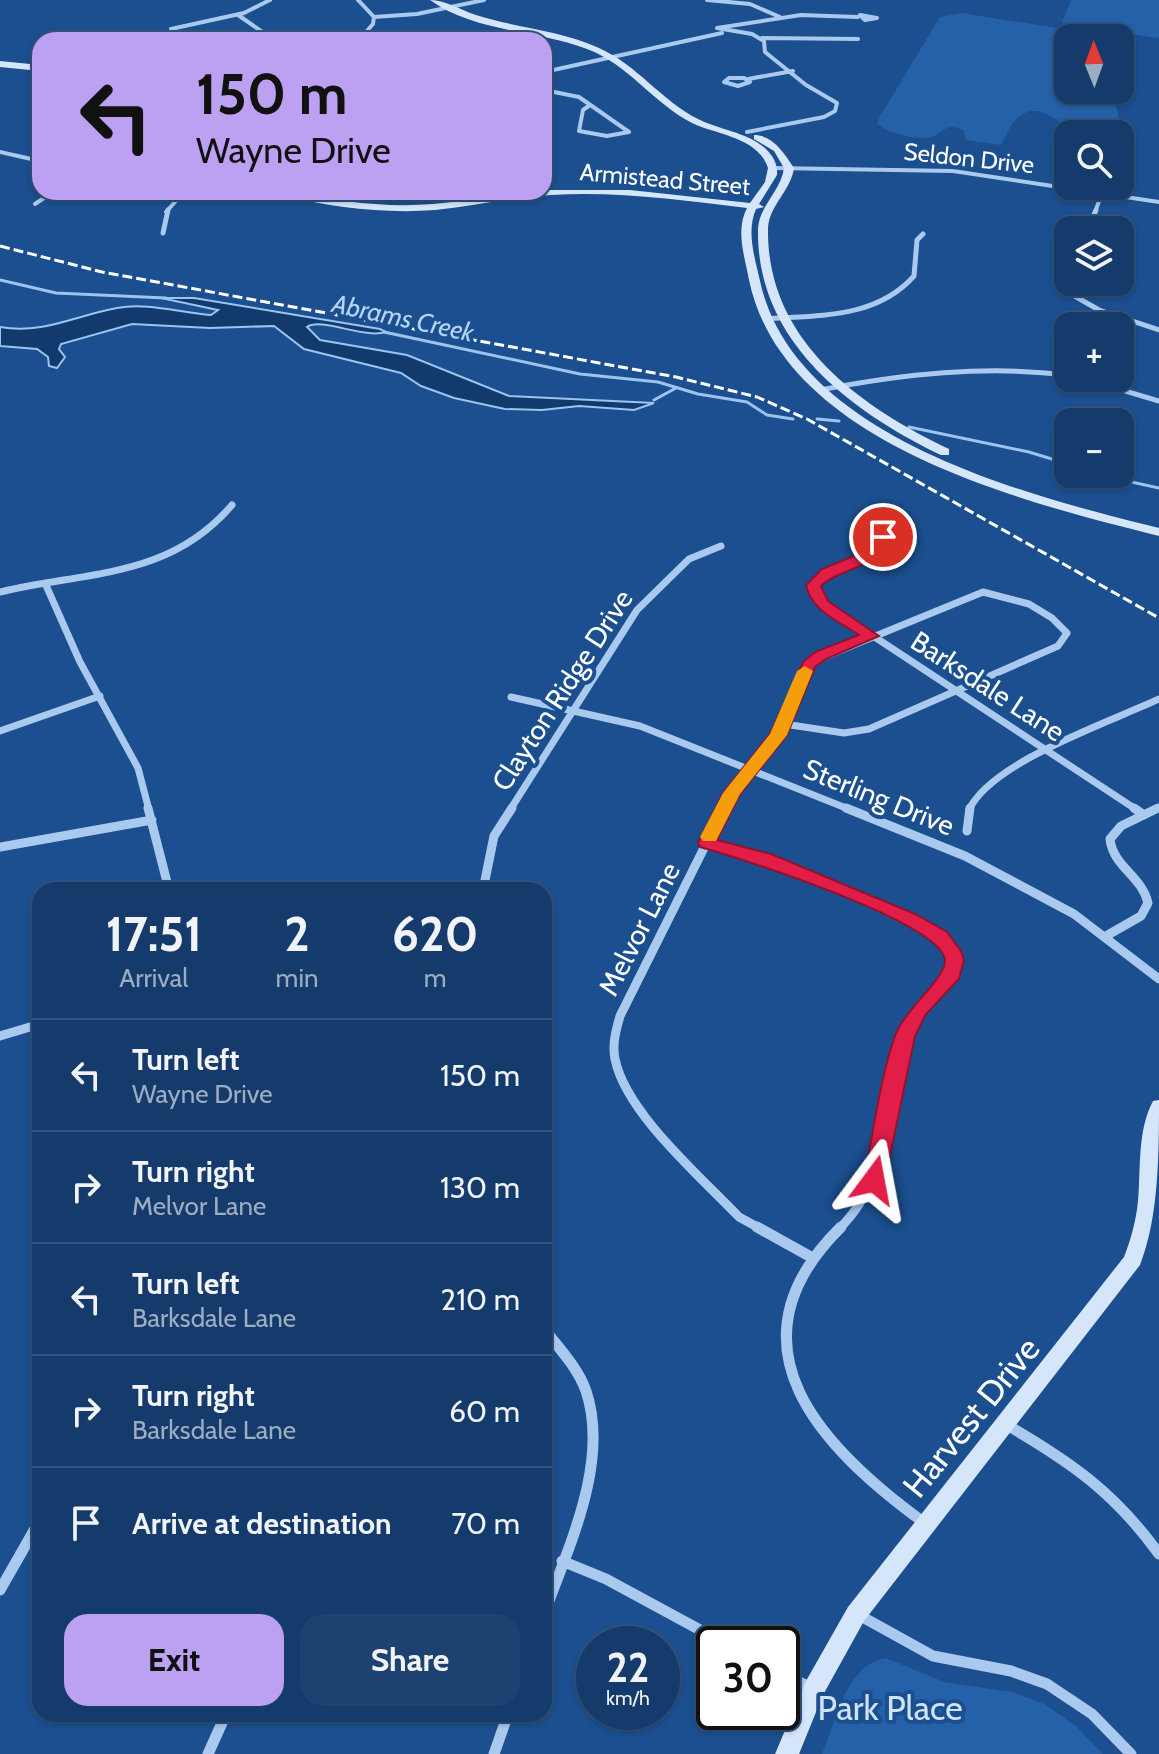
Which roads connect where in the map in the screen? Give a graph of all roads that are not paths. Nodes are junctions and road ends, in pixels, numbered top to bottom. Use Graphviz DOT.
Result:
graph roads {
  1 [pos="270,0"];
  2 [pos="358,0"];
  3 [pos="434,0"];
  4 [pos="484,0"];
  5 [pos="707,0"];
  6 [pos="448,4"];
  7 [pos="458,6"];
  8 [pos="238,15"];
  9 [pos="374,17"];
  10 [pos="780,17"];
  11 [pos="858,17"];
  12 [pos="171,29"];
  13 [pos="740,29"];
  14 [pos="717,30"];
  15 [pos="262,32"];
  16 [pos="366,32"];
  17 [pos="538,32"];
  18 [pos="724,32"];
  19 [pos="552,36"];
  20 [pos="762,38"];
  21 [pos="858,39"];
  22 [pos="599,51"];
  23 [pos="621,54"];
  24 [pos="609,56"];
  25 [pos="572,63"];
  26 [pos="0,64"];
  27 [pos="32,67"];
  28 [pos="645,68"];
  29 [pos="552,69"];
  30 [pos="793,71"];
  31 [pos="748,79"];
  32 [pos="658,80"];
  33 [pos="552,92"];
  34 [pos="590,105"];
  35 [pos="747,132"];
  36 [pos="0,152"];
  37 [pos="32,159"];
  38 [pos="774,168"];
  39 [pos="789,168"];
  40 [pos="1054,186"];
  41 [pos="552,192"];
  42 [pos="1134,198"];
  43 [pos="41,200"];
  44 [pos="177,200"];
  45 [pos="319,200"];
  46 [pos="482,200"];
  47 [pos="1159,202"];
  48 [pos="35,204"];
  49 [pos="753,207"];
  50 [pos="768,209"];
  51 [pos="163,233"];
  52 [pos="923,234"];
  53 [pos="1073,296"];
  54 [pos="782,317"];
  55 [pos="764,319"];
  56 [pos="1159,330"];
  57 [pos="1054,374"];
  58 [pos="838,387"];
  59 [pos="820,390"];
  60 [pos="1129,392"];
  61 [pos="1159,401"];
  62 [pos="232,505"];
  63 [pos="1159,521"];
  64 [pos="1159,532"];
  65 [pos="883,537"];
  66 [pos="721,546"];
  67 [pos="45,583"];
  68 [pos="0,592"];
  69 [pos="871,636"];
  70 [pos="954,691"];
  71 [pos="100,696"];
  72 [pos="511,697"];
  73 [pos="1159,699"];
  74 [pos="573,709"];
  75 [pos="784,724"];
  76 [pos="0,731"];
  77 [pos="1047,750"];
  78 [pos="751,769"];
  79 [pos="1159,808"];
  80 [pos="1144,815"];
  81 [pos="152,820"];
  82 [pos="967,831"];
  83 [pos="707,843"];
  84 [pos="0,847"];
  85 [pos="167,882"];
  86 [pos="485,882"];
  87 [pos="1106,936"];
  88 [pos="1159,979"];
  89 [pos="32,1026"];
  90 [pos="0,1036"];
  91 [pos="1159,1106"];
  92 [pos="811,1257"];
  93 [pos="552,1341"];
  94 [pos="1006,1424"];
  95 [pos="926,1524"];
  96 [pos="32,1534"];
  97 [pos="1159,1554"];
  98 [pos="562,1561"];
  99 [pos="0,1590"];
  100 [pos="552,1590"];
  101 [pos="856,1614"];
  102 [pos="696,1628"];
  103 [pos="800,1682"];
  104 [pos="814,1689"];
  105 [pos="222,1722"];
  106 [pos="505,1722"];
  107 [pos="208,1754"];
  108 [pos="494,1754"];
  109 [pos="787,1754"];
  110 [pos="1131,1754"];
  1 -- 8 [label="street"];
  2 -- 9 [label="street"];
  3 -- 6 [label="main road"];
  4 -- 7 [label="street"];
  5 -- 10 [label="street"];
  6 -- 7 [label="main road"];
  6 -- 9 [label="street"];
  6 -- 17 [label="main road"];
  7 -- 23 [label="main road"];
  8 -- 12 [label="street"];
  8 -- 15 [label="street"];
  9 -- 16 [label="street"];
  10 -- 11 [label="street"];
  10 -- 13 [label="street"];
  13 -- 14 [label="street"];
  13 -- 18 [label="street"];
  13 -- 20 [label="street"];
  14 -- 18 [label="street"];
  14 -- 23 [label="street"];
  18 -- 23 [label="street"];
  19 -- 22 [label="main road"];
  20 -- 21 [label="street"];
  20 -- 30 [label="street"];
  22 -- 24 [label="main road"];
  22 -- 25 [label="street"];
  23 -- 24 [label="street"];
  23 -- 28 [label="main road"];
  24 -- 25 [label="street"];
  24 -- 38 [label="main road"];
  25 -- 29 [label="street"];
  26 -- 27 [label="main road"];
  30 -- 31 [label="street"];
  30 -- 35 [label="street"];
  31 -- 31 [label="street"];
  32 -- 35 [label="main road"];
  33 -- 34 [label="street"];
  34 -- 34 [label="street"];
  35 -- 39 [label="main road"];
  36 -- 37 [label="street"];
  38 -- 39 [label="street, Seldon Drive"];
  38 -- 49 [label="main road"];
  39 -- 40 [label="street, Seldon Drive"];
  39 -- 50 [label="main road"];
  41 -- 49 [label="main road, Armistead Street"];
  42 -- 47 [label="street, Seldon Drive"];
  43 -- 48 [label="street"];
  44 -- 51 [label="street"];
  45 -- 46 [label="main road, Armistead Street"];
  49 -- 50 [label="main road, Armistead Street"];
  49 -- 55 [label="main road"];
  50 -- 54 [label="main road"];
  52 -- 54 [label="street"];
  53 -- 56 [label="street"];
  54 -- 55 [label="street"];
  54 -- 58 [label="main road"];
  55 -- 59 [label="main road"];
  57 -- 58 [label="street"];
  58 -- 59 [label="street"];
  58 -- 63 [label="main road"];
  59 -- 64 [label="main road"];
  60 -- 61 [label="street"];
  62 -- 67 [label="street"];
  65 -- 69 [label="street, Barksdale Lane"];
  66 -- 74 [label="street, Clayton Ridge Drive"];
  67 -- 68 [label="street"];
  67 -- 71 [label="street"];
  69 -- 70 [label="street, Barksdale Lane"];
  69 -- 70 [label="street, Melvor Lane"];
  69 -- 75 [label="street, Melvor Lane"];
  70 -- 75 [label="street"];
  70 -- 77 [label="street, Barksdale Lane"];
  71 -- 76 [label="street"];
  71 -- 81 [label="street"];
  72 -- 74 [label="street, Sterling Drive"];
  73 -- 77 [label="street"];
  74 -- 78 [label="street, Sterling Drive"];
  74 -- 86 [label="street, Clayton Ridge Drive"];
  75 -- 78 [label="street, Melvor Lane"];
  77 -- 80 [label="street, Barksdale Lane"];
  77 -- 82 [label="street"];
  78 -- 83 [label="street, Melvor Lane"];
  78 -- 87 [label="street, Sterling Drive"];
  79 -- 80 [label="street"];
  80 -- 87 [label="street"];
  81 -- 84 [label="street"];
  81 -- 85 [label="street"];
  83 -- 92 [label="street, Melvor Lane"];
  83 -- 92 [label="street"];
  87 -- 88 [label="street, Sterling Drive"];
  89 -- 90 [label="street"];
  91 -- 94 [label="main road, Harvest Drive"];
  92 -- 95 [label="street"];
  93 -- 98 [label="street"];
  94 -- 95 [label="main road, Harvest Drive"];
  94 -- 97 [label="street"];
  95 -- 101 [label="main road, Harvest Drive"];
  96 -- 99 [label="street"];
  98 -- 100 [label="street"];
  98 -- 102 [label="street"];
  101 -- 104 [label="main road, Harvest Drive"];
  101 -- 110 [label="street"];
  103 -- 104 [label="street"];
  104 -- 109 [label="main road, Harvest Drive"];
  105 -- 107 [label="street"];
  106 -- 108 [label="street"];
}
